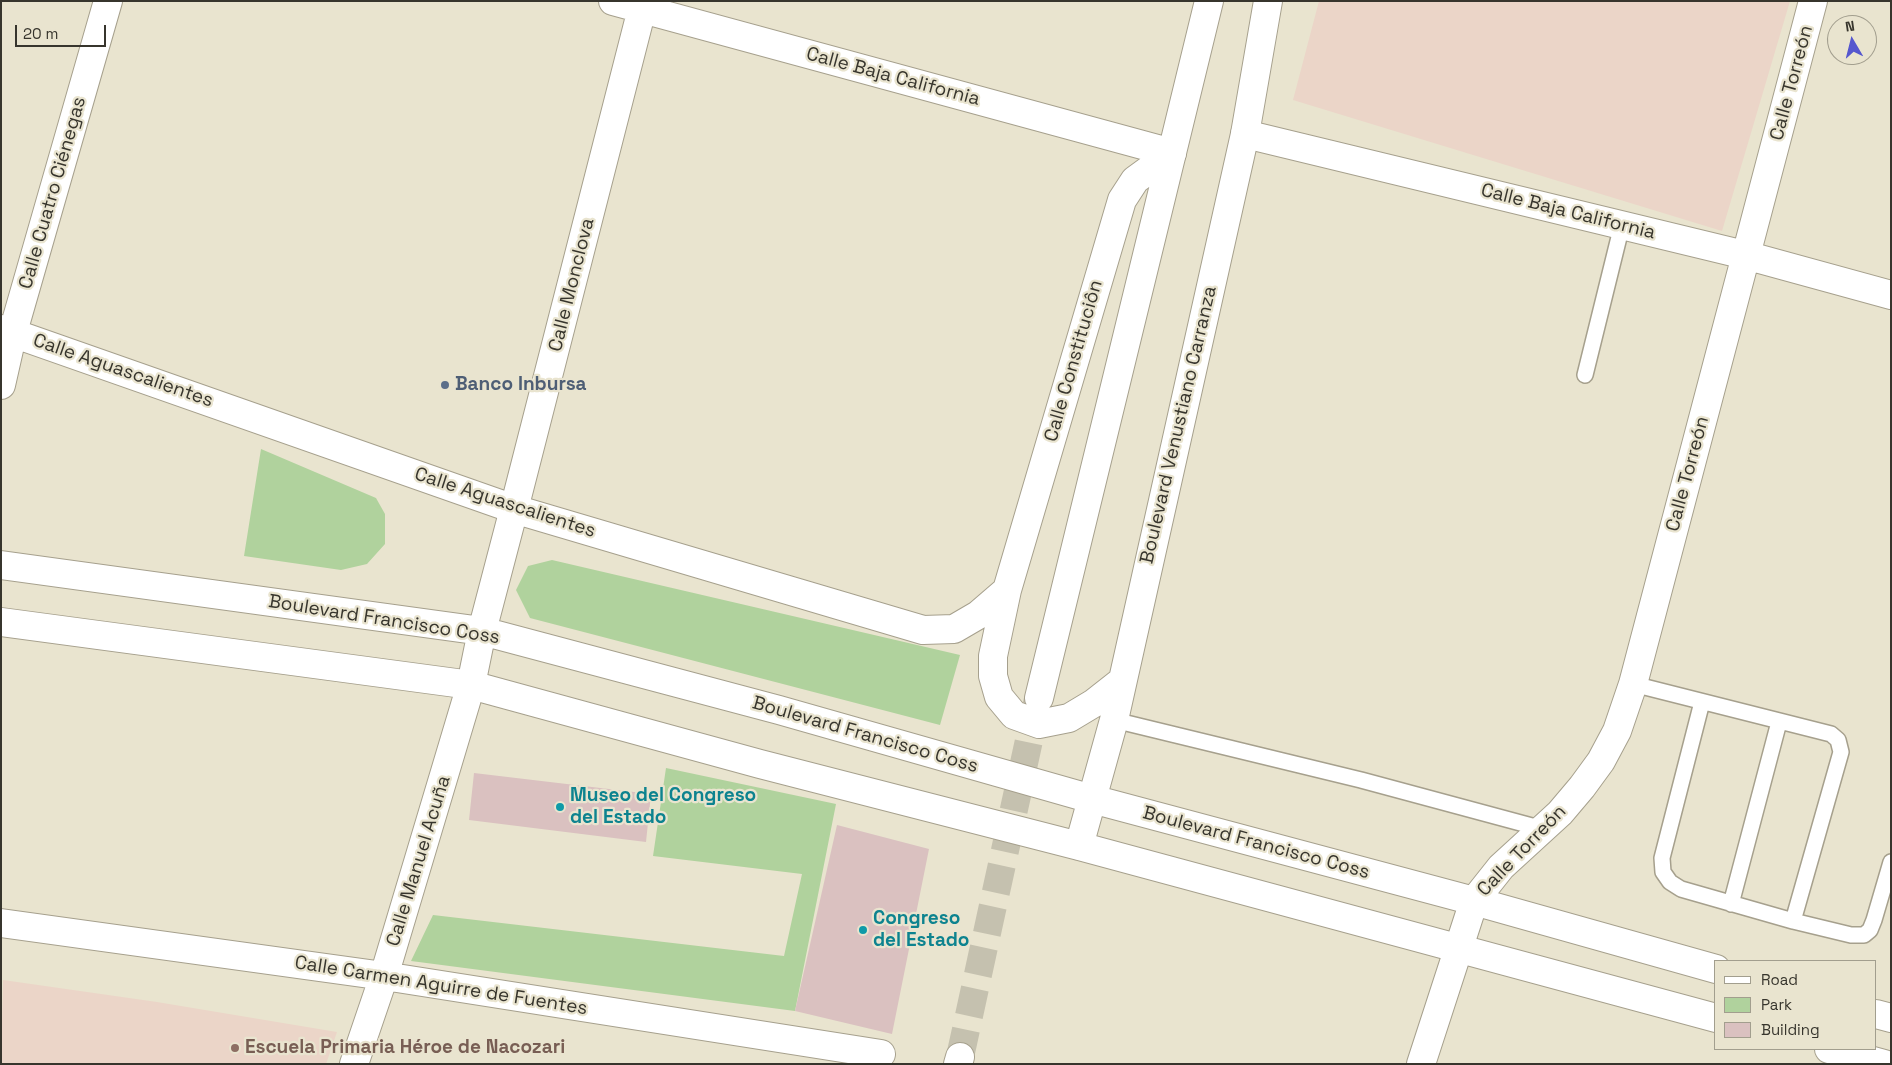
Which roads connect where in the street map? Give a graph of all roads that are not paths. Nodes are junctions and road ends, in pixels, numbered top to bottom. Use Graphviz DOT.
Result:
graph roads {
  1 [pos="108,1"];
  2 [pos="613,1"];
  3 [pos="1209,1"];
  4 [pos="1268,1"];
  5 [pos="1813,1"];
  6 [pos="643,5"];
  7 [pos="1245,134"];
  8 [pos="1172,153"];
  9 [pos="1622,225"];
  10 [pos="1746,255"];
  11 [pos="1891,295"];
  12 [pos="7,330"];
  13 [pos="1585,375"];
  14 [pos="1,384"];
  15 [pos="514,509"];
  16 [pos="1,565"];
  17 [pos="1007,590"];
  18 [pos="1,622"];
  19 [pos="482,631"];
  20 [pos="1122,681"];
  21 [pos="1633,684"];
  22 [pos="472,685"];
  23 [pos="1039,698"];
  24 [pos="1702,702"];
  25 [pos="1114,720"];
  26 [pos="1779,722"];
  27 [pos="1092,799"];
  28 [pos="1543,829"];
  29 [pos="1079,846"];
  30 [pos="1891,862"];
  31 [pos="1474,901"];
  32 [pos="1731,904"];
  33 [pos="1793,921"];
  34 [pos="1,923"];
  35 [pos="1458,947"];
  36 [pos="1714,968"];
  37 [pos="384,976"];
  38 [pos="1877,1014"];
  39 [pos="1714,1017"];
  40 [pos="1891,1018"];
  41 [pos="1833,1050"];
  42 [pos="881,1054"];
  43 [pos="354,1064"];
  44 [pos="1421,1064"];
  45 [pos="1884,1064"];
  1 -- 12 [label="main road, Calle Cuatro Ciénegas"];
  2 -- 6 [label="main road, Calle Baja California"];
  3 -- 8 [label="main road"];
  4 -- 7 [label="main road, Boulevard Venustiano Carranza"];
  5 -- 10 [label="main road, Calle Torreón"];
  6 -- 8 [label="main road, Calle Baja California"];
  6 -- 15 [label="main road, Calle Monclova"];
  7 -- 9 [label="main road, Calle Baja California"];
  7 -- 20 [label="main road, Boulevard Venustiano Carranza"];
  8 -- 17 [label="main road, Calle Constituciôn"];
  8 -- 23 [label="main road"];
  9 -- 10 [label="main road, Calle Baja California"];
  9 -- 13 [label="lane"];
  10 -- 11 [label="main road, Calle Baja California"];
  10 -- 21 [label="main road, Calle Torreón"];
  12 -- 14 [label="main road, Calle Cuatro Ciénegas"];
  12 -- 15 [label="main road, Calle Aguascalientes"];
  15 -- 17 [label="main road, Calle Aguascalientes"];
  15 -- 19 [label="main road, Calle Monclova"];
  16 -- 19 [label="main road, Boulevard Francisco Coss"];
  17 -- 20 [label="main road, Calle Constituciôn"];
  18 -- 22 [label="main road"];
  19 -- 22 [label="main road, Calle Monclova"];
  19 -- 27 [label="main road, Boulevard Francisco Coss"];
  20 -- 25 [label="main road, Boulevard Venustiano Carranza"];
  21 -- 24 [label="lane"];
  21 -- 28 [label="main road, Calle Torreón"];
  22 -- 29 [label="main road"];
  22 -- 37 [label="main road, Calle Manuel Acuña"];
  24 -- 26 [label="lane"];
  24 -- 32 [label="lane"];
  25 -- 27 [label="main road, Boulevard Venustiano Carranza"];
  25 -- 28 [label="lane"];
  26 -- 32 [label="lane"];
  26 -- 33 [label="lane"];
  27 -- 29 [label="main road, Boulevard Venustiano Carranza"];
  27 -- 31 [label="main road, Boulevard Francisco Coss"];
  28 -- 31 [label="main road, Calle Torreón"];
  29 -- 35 [label="main road"];
  30 -- 33 [label="lane"];
  31 -- 35 [label="main road"];
  31 -- 36 [label="main road, Boulevard Francisco Coss"];
  32 -- 33 [label="lane"];
  34 -- 37 [label="main road, Calle Carmen Aguirre de Fuentes"];
  35 -- 39 [label="main road"];
  35 -- 44 [label="main road"];
  37 -- 42 [label="main road, Calle Carmen Aguirre de Fuentes"];
  37 -- 43 [label="main road, Calle Manuel Acuña"];
  38 -- 40 [label="main road"];
  41 -- 45 [label="main road"];
}
